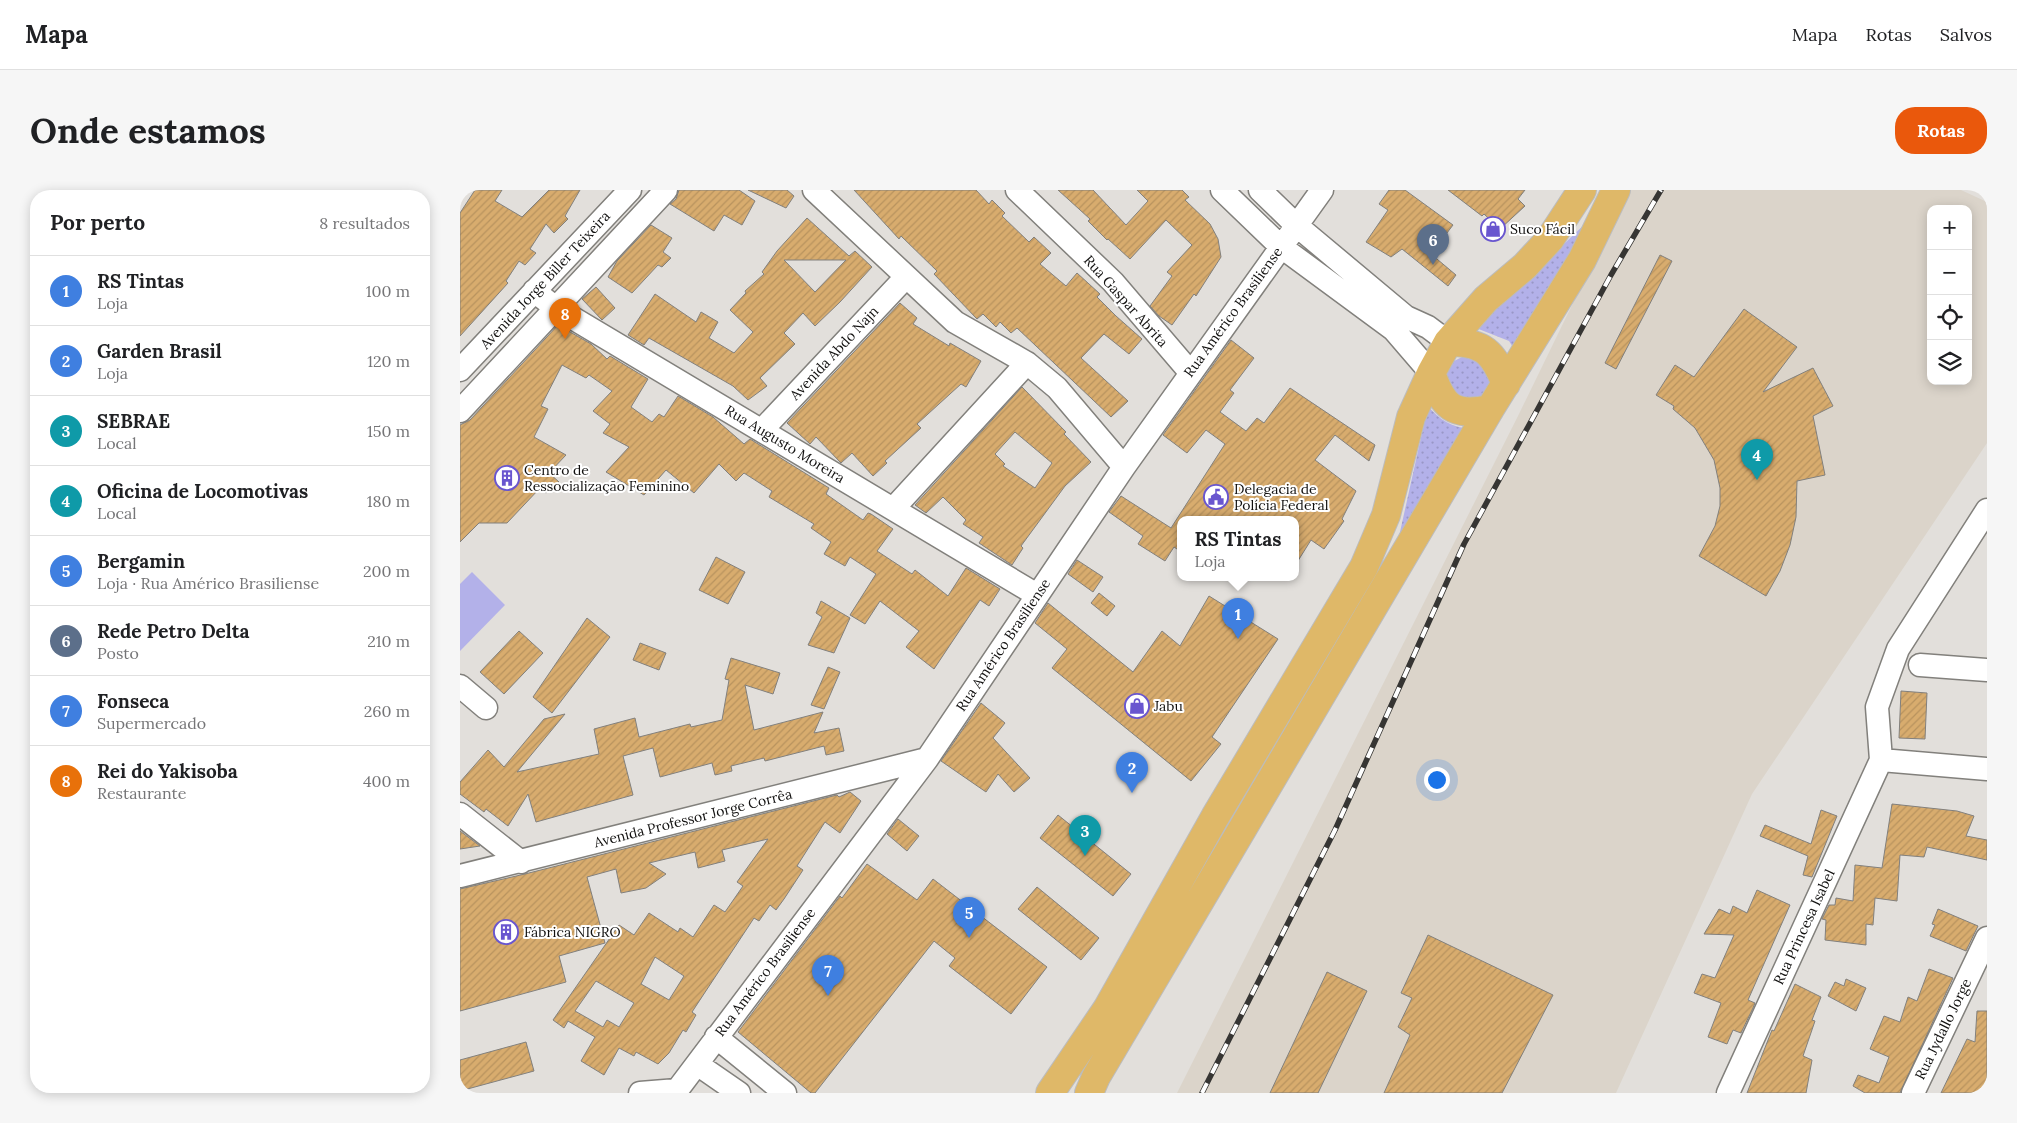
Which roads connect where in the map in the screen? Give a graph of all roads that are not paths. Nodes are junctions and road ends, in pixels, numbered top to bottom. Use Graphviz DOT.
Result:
graph roads {
  1 [pos="630,190"];
  2 [pos="666,190"];
  3 [pos="814,190"];
  4 [pos="1017,190"];
  5 [pos="1222,190"];
  6 [pos="1260,190"];
  7 [pos="1322,190"];
  8 [pos="1582,190"];
  9 [pos="1616,190"];
  10 [pos="1296,225"];
  11 [pos="1280,246"];
  12 [pos="906,277"];
  13 [pos="534,291"];
  14 [pos="556,308"];
  15 [pos="1448,342"];
  16 [pos="1027,363"];
  17 [pos="460,370"];
  18 [pos="1190,372"];
  19 [pos="1430,373"];
  20 [pos="1506,384"];
  21 [pos="462,405"];
  22 [pos="1490,410"];
  23 [pos="762,430"];
  24 [pos="1124,467"];
  25 [pos="893,509"];
  26 [pos="1987,510"];
  27 [pos="1037,595"];
  28 [pos="1920,665"];
  29 [pos="1987,670"];
  30 [pos="460,686"];
  31 [pos="486,708"];
  32 [pos="927,759"];
  33 [pos="1881,760"];
  34 [pos="1987,769"];
  35 [pos="460,814"];
  36 [pos="521,862"];
  37 [pos="460,876"];
  38 [pos="1987,938"];
  39 [pos="716,1037"];
  40 [pos="697,1064"];
  41 [pos="676,1092"];
  42 [pos="640,1093"];
  43 [pos="739,1093"];
  44 [pos="785,1093"];
  45 [pos="1050,1093"];
  46 [pos="1089,1093"];
  47 [pos="1728,1093"];
  48 [pos="1913,1093"];
  1 -- 13 [label="street, Avenida Jorge Biller Teixeira"];
  2 -- 14 [label="street, Avenida Jorge Biller Teixeira"];
  3 -- 12 [label="street"];
  4 -- 18 [label="street, Rua Gaspar Abrita"];
  5 -- 11 [label="street"];
  6 -- 10 [label="street"];
  7 -- 10 [label="street, Rua Américo Brasiliense"];
  8 -- 15 [label="main road"];
  9 -- 20 [label="main road"];
  10 -- 11 [label="street, Rua Américo Brasiliense"];
  10 -- 15 [label="street"];
  11 -- 18 [label="street, Rua Américo Brasiliense"];
  11 -- 19 [label="street"];
  12 -- 16 [label="street"];
  12 -- 23 [label="street, Avenida Abdo Najn"];
  13 -- 14 [label="street, Rua Augusto Moreira"];
  13 -- 17 [label="street, Avenida Jorge Biller Teixeira"];
  14 -- 21 [label="street, Avenida Jorge Biller Teixeira"];
  14 -- 23 [label="street, Rua Augusto Moreira"];
  15 -- 19 [label="main road"];
  15 -- 20 [label="main road"];
  16 -- 24 [label="street"];
  16 -- 25 [label="street"];
  18 -- 24 [label="street, Rua Américo Brasiliense"];
  19 -- 22 [label="main road"];
  19 -- 45 [label="main road"];
  20 -- 22 [label="main road"];
  22 -- 46 [label="main road"];
  23 -- 25 [label="street, Rua Augusto Moreira"];
  24 -- 27 [label="street, Rua Américo Brasiliense"];
  25 -- 27 [label="street, Rua Augusto Moreira"];
  26 -- 33 [label="street"];
  27 -- 32 [label="street, Rua Américo Brasiliense"];
  28 -- 29 [label="street"];
  30 -- 31 [label="street"];
  32 -- 36 [label="street, Avenida Professor Jorge Corrêa"];
  32 -- 39 [label="street, Rua Américo Brasiliense"];
  33 -- 34 [label="street"];
  33 -- 47 [label="street, Rua Princesa Isabel"];
  35 -- 36 [label="street"];
  36 -- 37 [label="street, Avenida Professor Jorge Corrêa"];
  38 -- 48 [label="street, Rua Jydallo Jorge"];
  39 -- 40 [label="street, Rua Américo Brasiliense"];
  39 -- 44 [label="street"];
  40 -- 41 [label="street, Rua Américo Brasiliense"];
  40 -- 43 [label="street"];
  41 -- 42 [label="street"];
}
